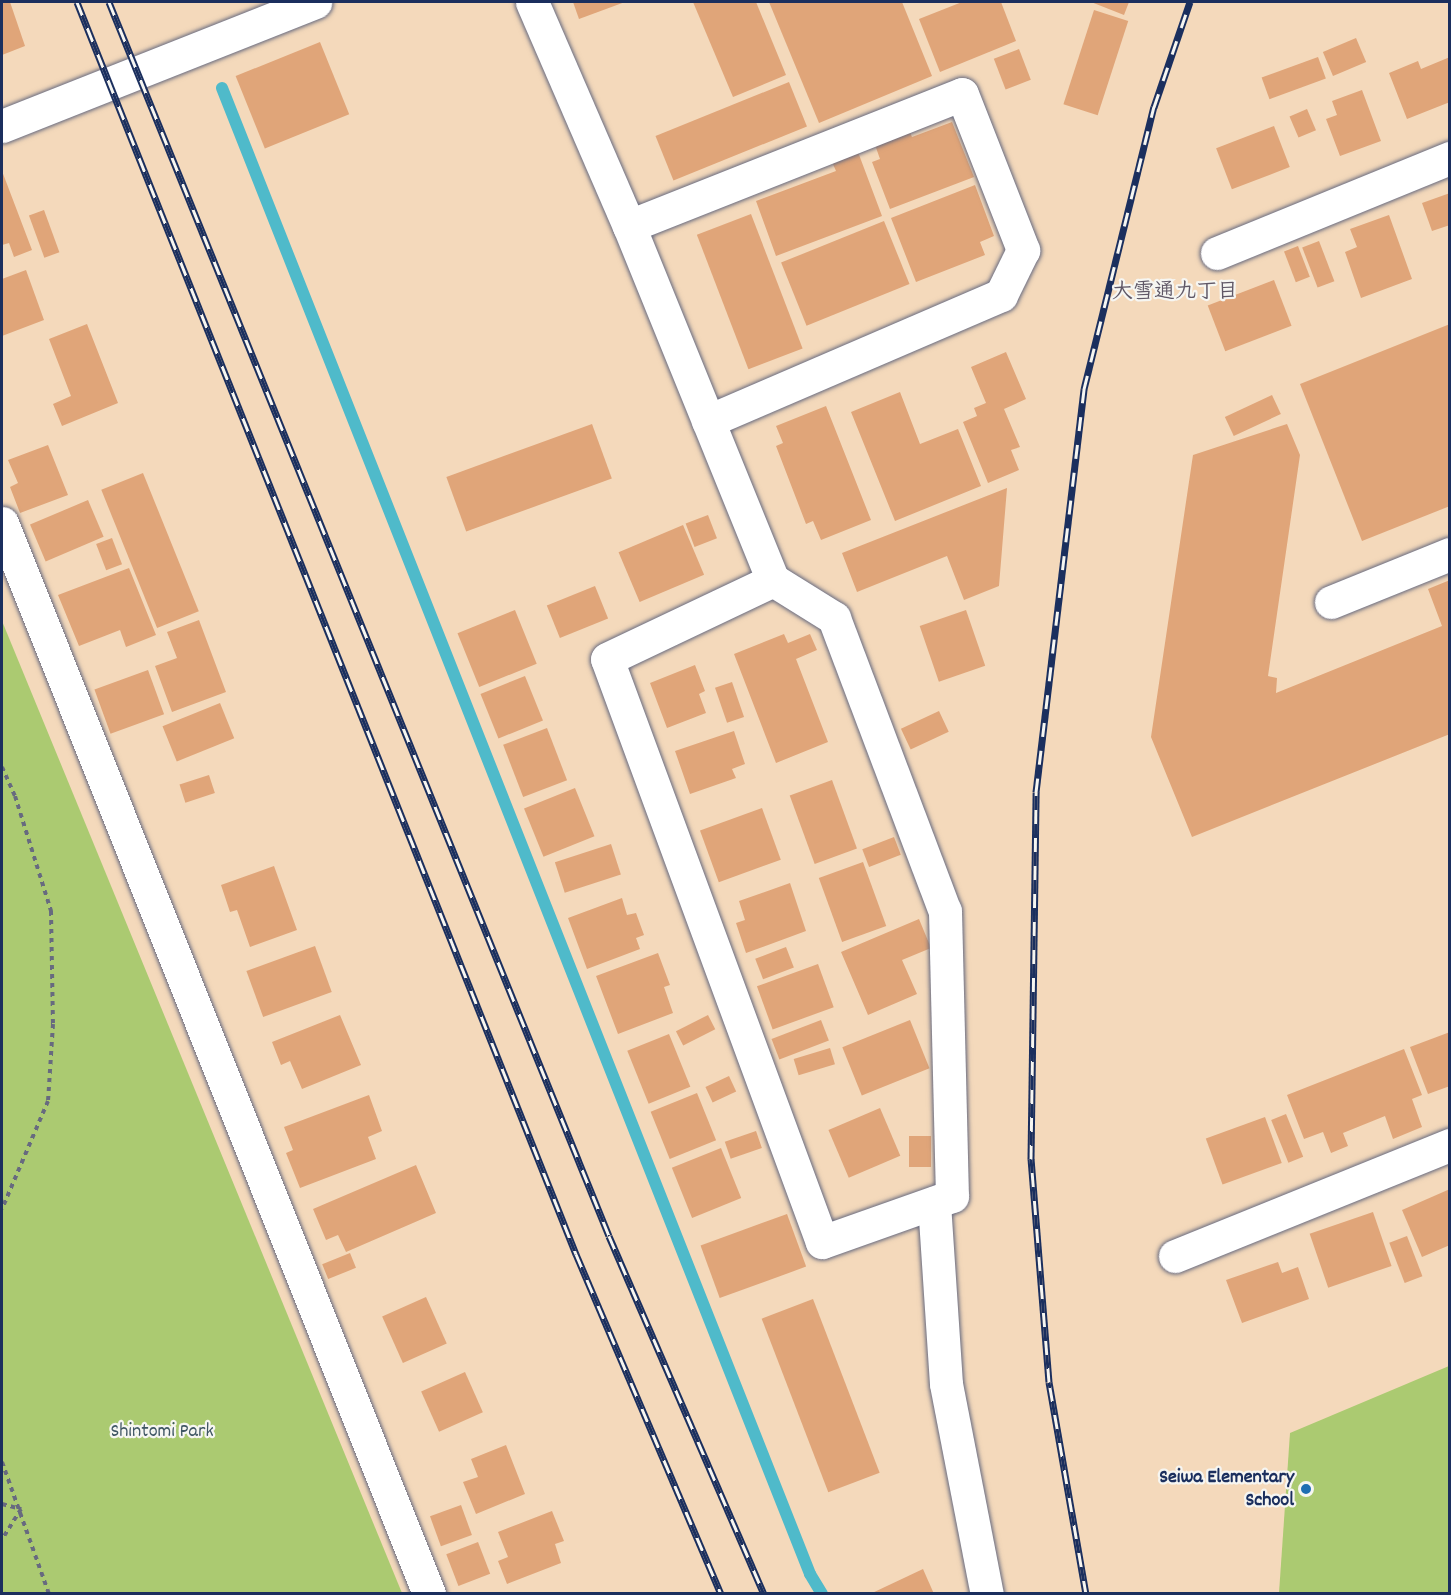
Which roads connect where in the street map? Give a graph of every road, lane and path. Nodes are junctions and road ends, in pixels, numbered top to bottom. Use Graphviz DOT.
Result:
graph roads {
  1 [pos="315,2"];
  2 [pos="532,2"];
  3 [pos="2,126"];
  4 [pos="1449,158"];
  5 [pos="629,226"];
  6 [pos="1217,253"];
  7 [pos="708,421"];
  8 [pos="2,523"];
  9 [pos="1449,554"];
  10 [pos="773,580"];
  11 [pos="1331,602"];
  12 [pos="2,767"];
  13 [pos="1449,1145"];
  14 [pos="934,1203"];
  15 [pos="2,1209"];
  16 [pos="1175,1256"];
  17 [pos="2,1462"];
  18 [pos="2,1504"];
  19 [pos="21,1509"];
  20 [pos="2,1539"];
  21 [pos="49,1593"];
  22 [pos="429,1593"];
  23 [pos="987,1593"];
  1 -- 3 [label="street"];
  2 -- 5 [label="street"];
  4 -- 6 [label="street"];
  5 -- 7 [label="street"];
  5 -- 7 [label="street"];
  7 -- 10 [label="street"];
  8 -- 22 [label="street"];
  9 -- 11 [label="street"];
  10 -- 14 [label="street"];
  10 -- 14 [label="street"];
  12 -- 15 [label="path"];
  13 -- 16 [label="street"];
  14 -- 23 [label="street"];
  17 -- 19 [label="path"];
  18 -- 19 [label="path"];
  19 -- 20 [label="path"];
  19 -- 21 [label="path"];
}
